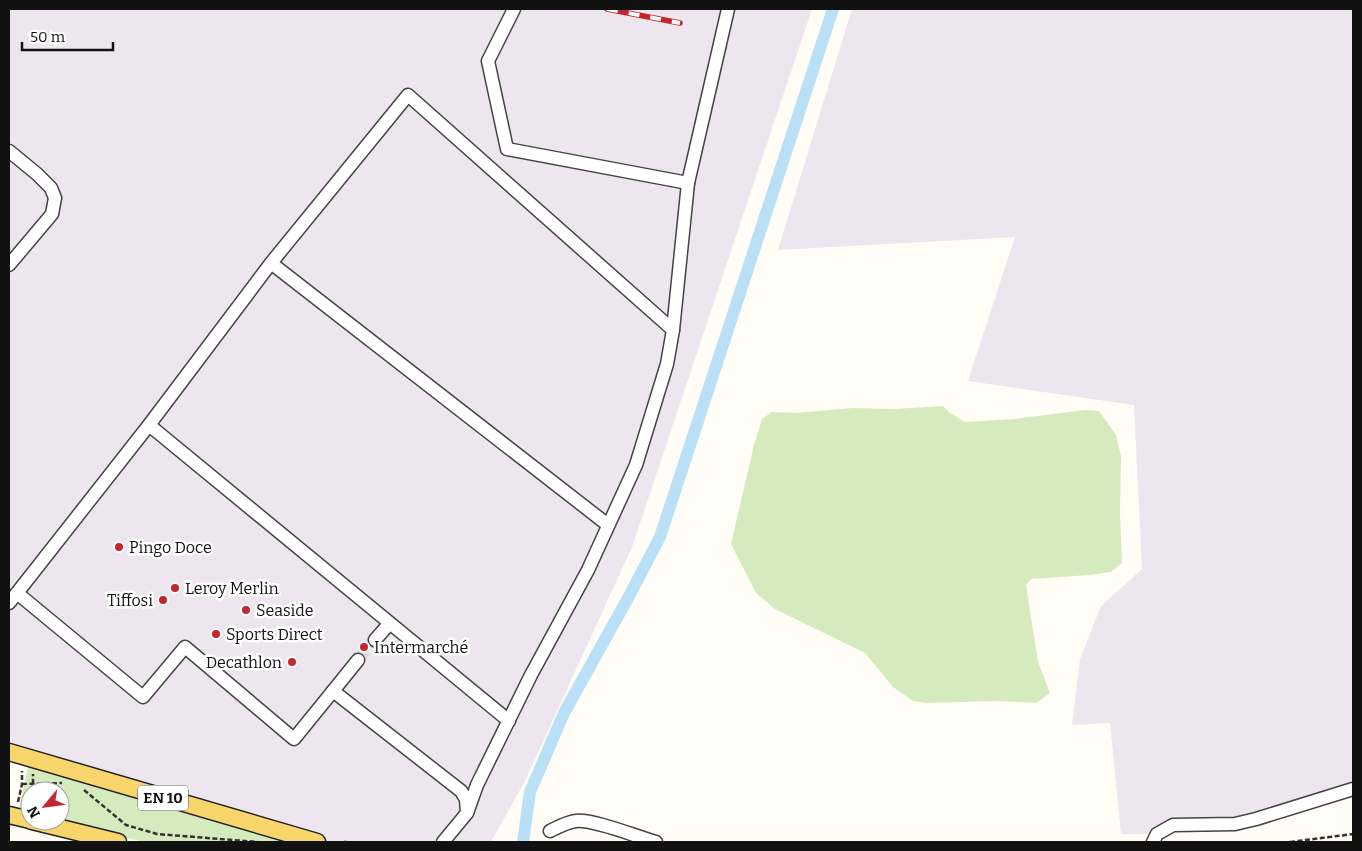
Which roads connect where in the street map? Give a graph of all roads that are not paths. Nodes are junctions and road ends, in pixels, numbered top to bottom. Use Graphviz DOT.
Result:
graph roads {
  1 [pos="514,9"];
  2 [pos="728,9"];
  3 [pos="9,152"];
  4 [pos="688,183"];
  5 [pos="271,263"];
  6 [pos="9,265"];
  7 [pos="673,330"];
  8 [pos="148,425"];
  9 [pos="608,525"];
  10 [pos="13,598"];
  11 [pos="389,624"];
  12 [pos="375,640"];
  13 [pos="358,660"];
  14 [pos="333,691"];
  15 [pos="508,720"];
  16 [pos="22,757"];
  17 [pos="1353,789"];
  18 [pos="467,813"];
  19 [pos="70,830"];
  20 [pos="550,831"];
  21 [pos="630,838"];
  22 [pos="118,842"];
  23 [pos="318,842"];
  24 [pos="442,842"];
  25 [pos="656,842"];
  26 [pos="1153,842"];
  1 -- 4 [label="street"];
  2 -- 4 [label="street"];
  3 -- 6 [label="street"];
  4 -- 7 [label="street"];
  5 -- 7 [label="street"];
  5 -- 8 [label="street"];
  5 -- 9 [label="street"];
  7 -- 9 [label="street"];
  8 -- 10 [label="street"];
  8 -- 11 [label="street"];
  9 -- 15 [label="street"];
  10 -- 14 [label="street"];
  11 -- 12 [label="street"];
  11 -- 15 [label="street"];
  13 -- 14 [label="street"];
  14 -- 18 [label="street"];
  15 -- 18 [label="street"];
  16 -- 23 [label="main road, EN 10"];
  17 -- 26 [label="street"];
  18 -- 24 [label="street"];
  19 -- 22 [label="main road"];
  20 -- 21 [label="street"];
  21 -- 25 [label="street"];
}
